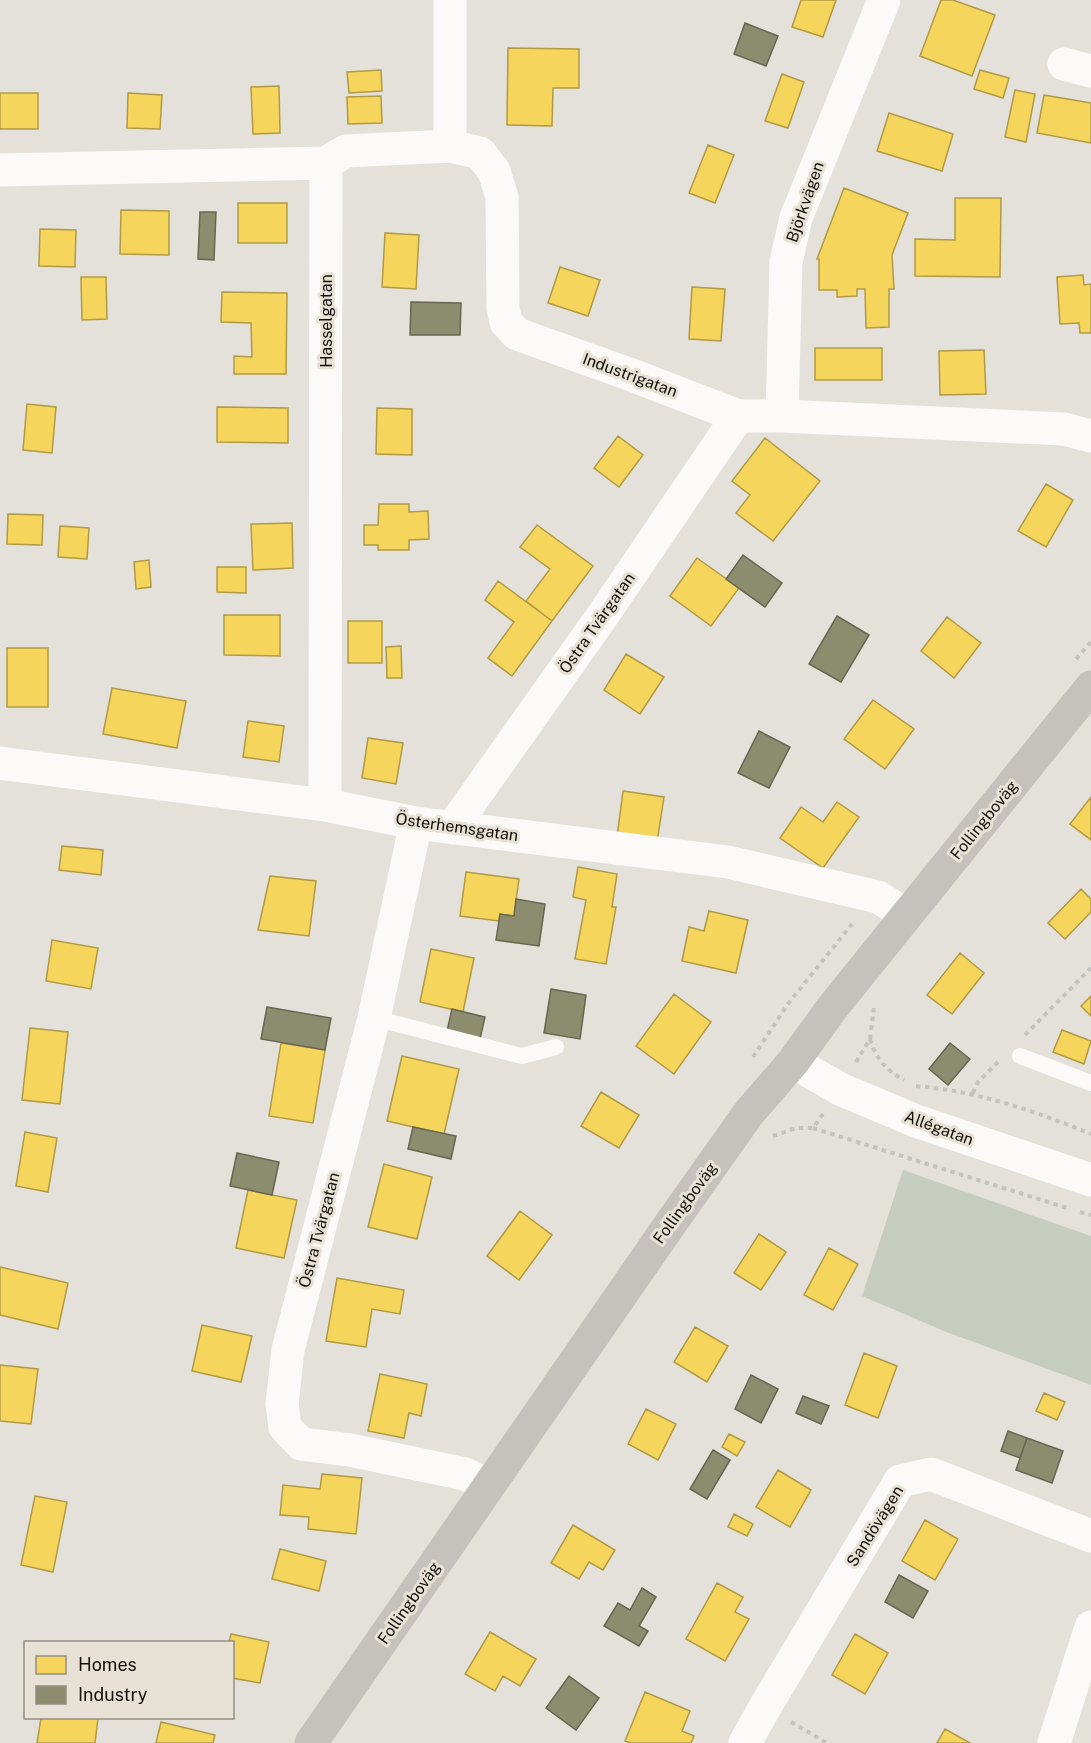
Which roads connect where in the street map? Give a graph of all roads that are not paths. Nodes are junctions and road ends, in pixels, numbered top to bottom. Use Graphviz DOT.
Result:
graph roads {
  1 [pos="450,0"];
  2 [pos="884,0"];
  3 [pos="450,146"];
  4 [pos="326,162"];
  5 [pos="0,170"];
  6 [pos="738,416"];
  7 [pos="782,416"];
  8 [pos="1091,436"];
  9 [pos="1091,687"];
  10 [pos="0,763"];
  11 [pos="325,805"];
  12 [pos="416,823"];
  13 [pos="452,828"];
  14 [pos="907,915"];
  15 [pos="374,1018"];
  16 [pos="556,1047"];
  17 [pos="1018,1049"];
  18 [pos="793,1062"];
  19 [pos="1091,1083"];
  20 [pos="1091,1180"];
  21 [pos="489,1486"];
  22 [pos="1091,1536"];
  23 [pos="1091,1627"];
  24 [pos="311,1743"];
  25 [pos="745,1743"];
  26 [pos="1054,1743"];
  1 -- 3 [label="street"];
  2 -- 7 [label="street, Björkvägen"];
  3 -- 4 [label="street, Industrigatan"];
  3 -- 6 [label="street, Industrigatan"];
  4 -- 5 [label="street"];
  4 -- 11 [label="street, Hasselgatan"];
  6 -- 7 [label="street, Industrigatan"];
  6 -- 13 [label="street, Östra Tvärgatan"];
  7 -- 8 [label="street, Industrigatan"];
  9 -- 14 [label="main road, Follingboväg"];
  10 -- 11 [label="street, Österhemsgatan"];
  11 -- 12 [label="street, Österhemsgatan"];
  12 -- 13 [label="street, Österhemsgatan"];
  12 -- 15 [label="street, Östra Tvärgatan"];
  13 -- 14 [label="street, Österhemsgatan"];
  14 -- 18 [label="main road, Follingboväg"];
  15 -- 16 [label="lane"];
  15 -- 21 [label="street, Östra Tvärgatan"];
  17 -- 19 [label="lane"];
  18 -- 20 [label="street, Allégatan"];
  18 -- 21 [label="main road, Follingboväg"];
  21 -- 24 [label="main road, Follingboväg"];
  22 -- 25 [label="street, Sandövägen"];
  23 -- 26 [label="street"];
}
